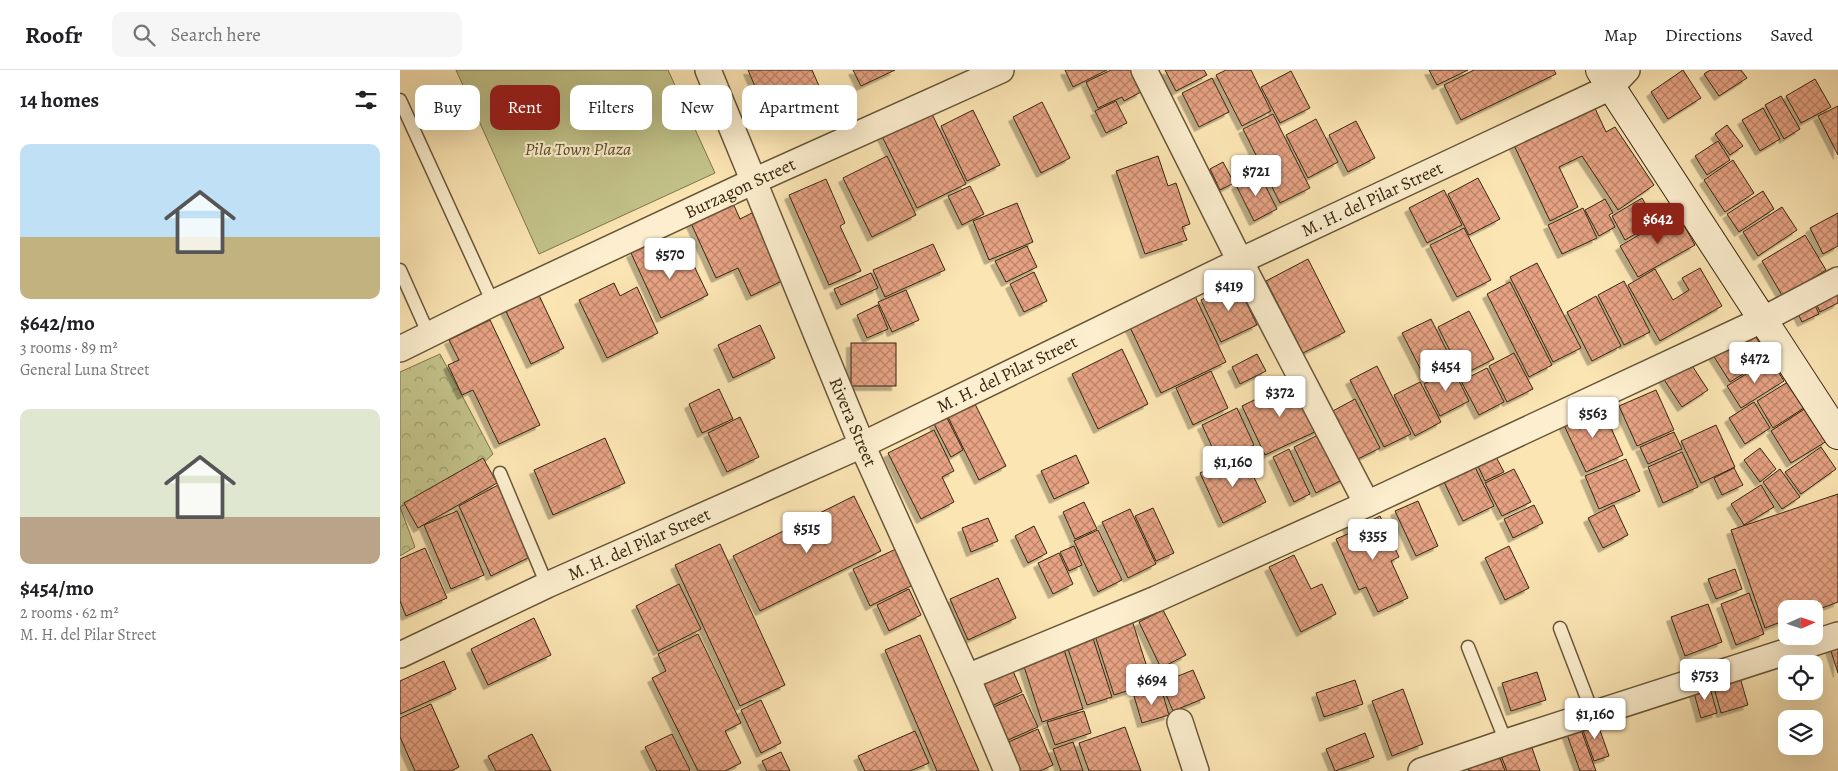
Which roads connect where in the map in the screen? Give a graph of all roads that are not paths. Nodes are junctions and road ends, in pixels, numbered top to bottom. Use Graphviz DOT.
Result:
graph roads {
  1 [pos="708,70"];
  2 [pos="1001,70"];
  3 [pos="1144,70"];
  4 [pos="1613,76"];
  5 [pos="400,100"];
  6 [pos="754,181"];
  7 [pos="1240,261"];
  8 [pos="400,270"];
  9 [pos="1838,280"];
  10 [pos="493,303"];
  11 [pos="1762,320"];
  12 [pos="429,335"];
  13 [pos="400,349"];
  14 [pos="1838,435"];
  15 [pos="862,445"];
  16 [pos="500,473"];
  17 [pos="1367,504"];
  18 [pos="547,585"];
  19 [pos="1560,628"];
  20 [pos="1838,635"];
  21 [pos="1468,647"];
  22 [pos="400,655"];
  23 [pos="967,678"];
  24 [pos="1593,714"];
  25 [pos="1180,722"];
  26 [pos="1506,742"];
  27 [pos="1007,771"];
  28 [pos="1196,771"];
  29 [pos="1421,771"];
  1 -- 6 [label="street, Rivera Street"];
  2 -- 6 [label="street, Burzagon Street"];
  3 -- 7 [label="street"];
  4 -- 7 [label="street, M. H. del Pilar Street"];
  4 -- 11 [label="main road"];
  5 -- 10 [label="lane"];
  6 -- 10 [label="street, Burzagon Street"];
  6 -- 15 [label="street, Rivera Street"];
  7 -- 15 [label="street, M. H. del Pilar Street"];
  7 -- 17 [label="street"];
  8 -- 12 [label="lane"];
  9 -- 11 [label="street"];
  10 -- 12 [label="street, Burzagon Street"];
  11 -- 14 [label="main road"];
  11 -- 17 [label="street"];
  12 -- 13 [label="street, Burzagon Street"];
  15 -- 18 [label="street, M. H. del Pilar Street"];
  15 -- 23 [label="street, Rivera Street"];
  16 -- 18 [label="lane"];
  17 -- 23 [label="street"];
  18 -- 22 [label="street, M. H. del Pilar Street"];
  19 -- 24 [label="lane"];
  20 -- 24 [label="street"];
  21 -- 26 [label="lane"];
  23 -- 27 [label="street, Rivera Street"];
  24 -- 26 [label="street"];
  25 -- 28 [label="street"];
  26 -- 29 [label="street"];
}
